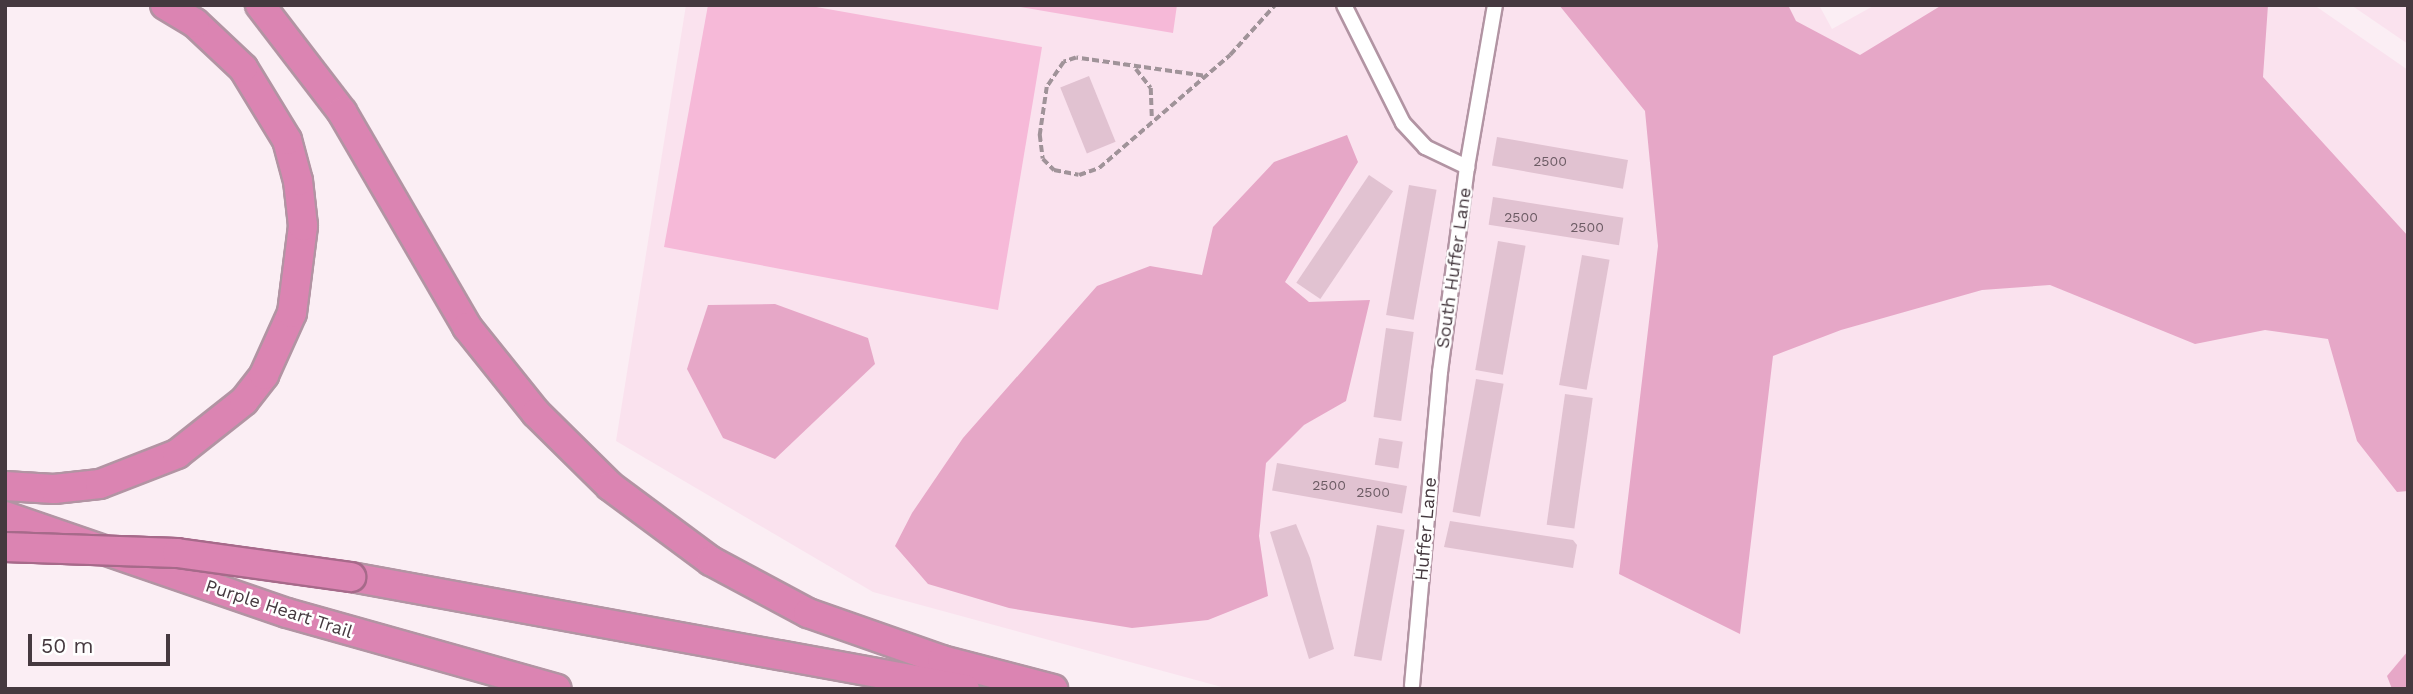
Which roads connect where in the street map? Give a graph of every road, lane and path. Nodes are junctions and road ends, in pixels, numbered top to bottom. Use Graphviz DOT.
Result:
graph roads {
  1 [pos="165,5"];
  2 [pos="260,5"];
  3 [pos="1275,5"];
  4 [pos="1344,5"];
  5 [pos="1495,5"];
  6 [pos="1135,68"];
  7 [pos="1203,76"];
  8 [pos="1152,120"];
  9 [pos="1468,167"];
  10 [pos="1440,372"];
  11 [pos="5,486"];
  12 [pos="5,516"];
  13 [pos="5,547"];
  14 [pos="1412,686"];
  15 [pos="556,689"];
  16 [pos="965,689"];
  17 [pos="1053,689"];
  1 -- 11 [label="highway"];
  2 -- 17 [label="highway"];
  3 -- 7 [label="path"];
  4 -- 9 [label="street, South Huffer Lane"];
  5 -- 9 [label="street"];
  6 -- 7 [label="path"];
  6 -- 8 [label="path"];
  6 -- 8 [label="path"];
  7 -- 8 [label="path"];
  9 -- 10 [label="street, South Huffer Lane"];
  10 -- 14 [label="street, Huffer Lane"];
  12 -- 15 [label="highway, Purple Heart Trail"];
  13 -- 16 [label="highway, bridge"];
}
